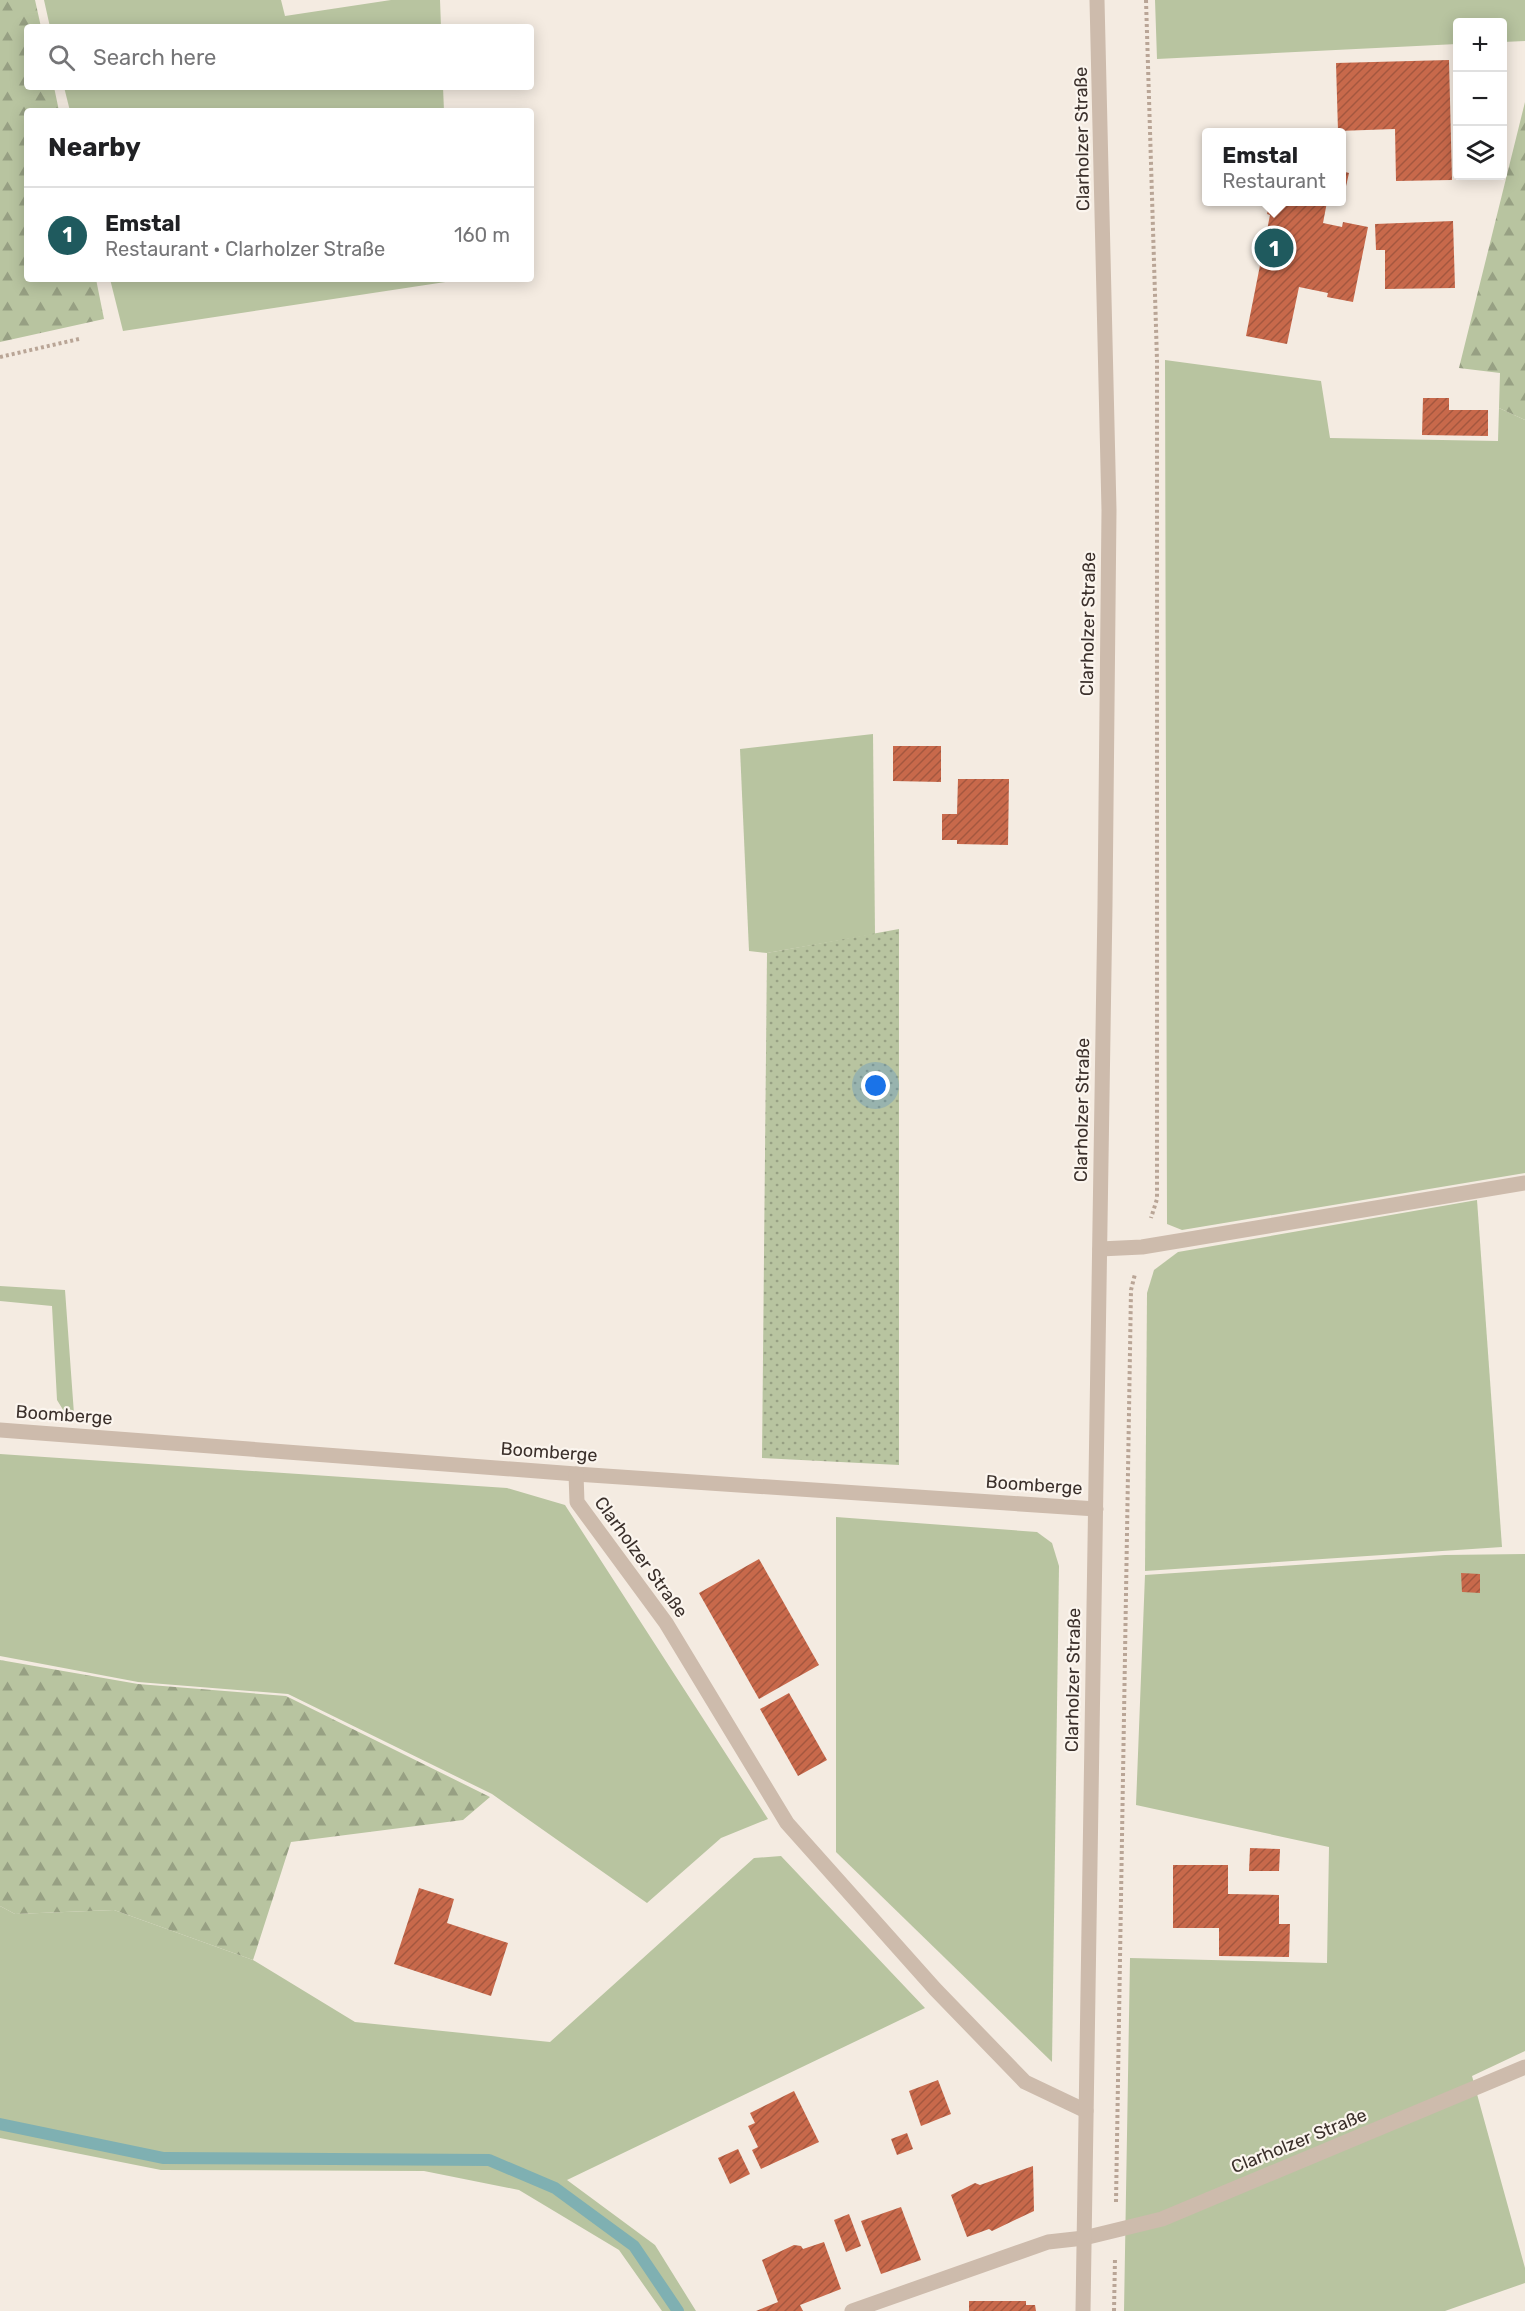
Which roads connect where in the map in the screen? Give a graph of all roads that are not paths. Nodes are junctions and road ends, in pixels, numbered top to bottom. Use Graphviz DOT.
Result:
graph roads {
  1 [pos="1097,0"];
  2 [pos="1525,1183"];
  3 [pos="1100,1249"];
  4 [pos="0,1430"];
  5 [pos="576,1474"];
  6 [pos="1096,1509"];
  7 [pos="1525,2067"];
  8 [pos="1086,2111"];
  9 [pos="1084,2238"];
  10 [pos="852,2311"];
  11 [pos="1083,2311"];
  1 -- 3 [label="street, Clarholzer Straße"];
  2 -- 3 [label="street"];
  3 -- 6 [label="street, Clarholzer Straße"];
  4 -- 5 [label="street, Boomberge"];
  5 -- 6 [label="street, Boomberge"];
  5 -- 8 [label="street, Clarholzer Straße"];
  6 -- 8 [label="street, Clarholzer Straße"];
  7 -- 9 [label="street, Clarholzer Straße"];
  8 -- 9 [label="street, Clarholzer Straße"];
  9 -- 10 [label="street"];
  9 -- 11 [label="street, Clarholzer Straße"];
}
